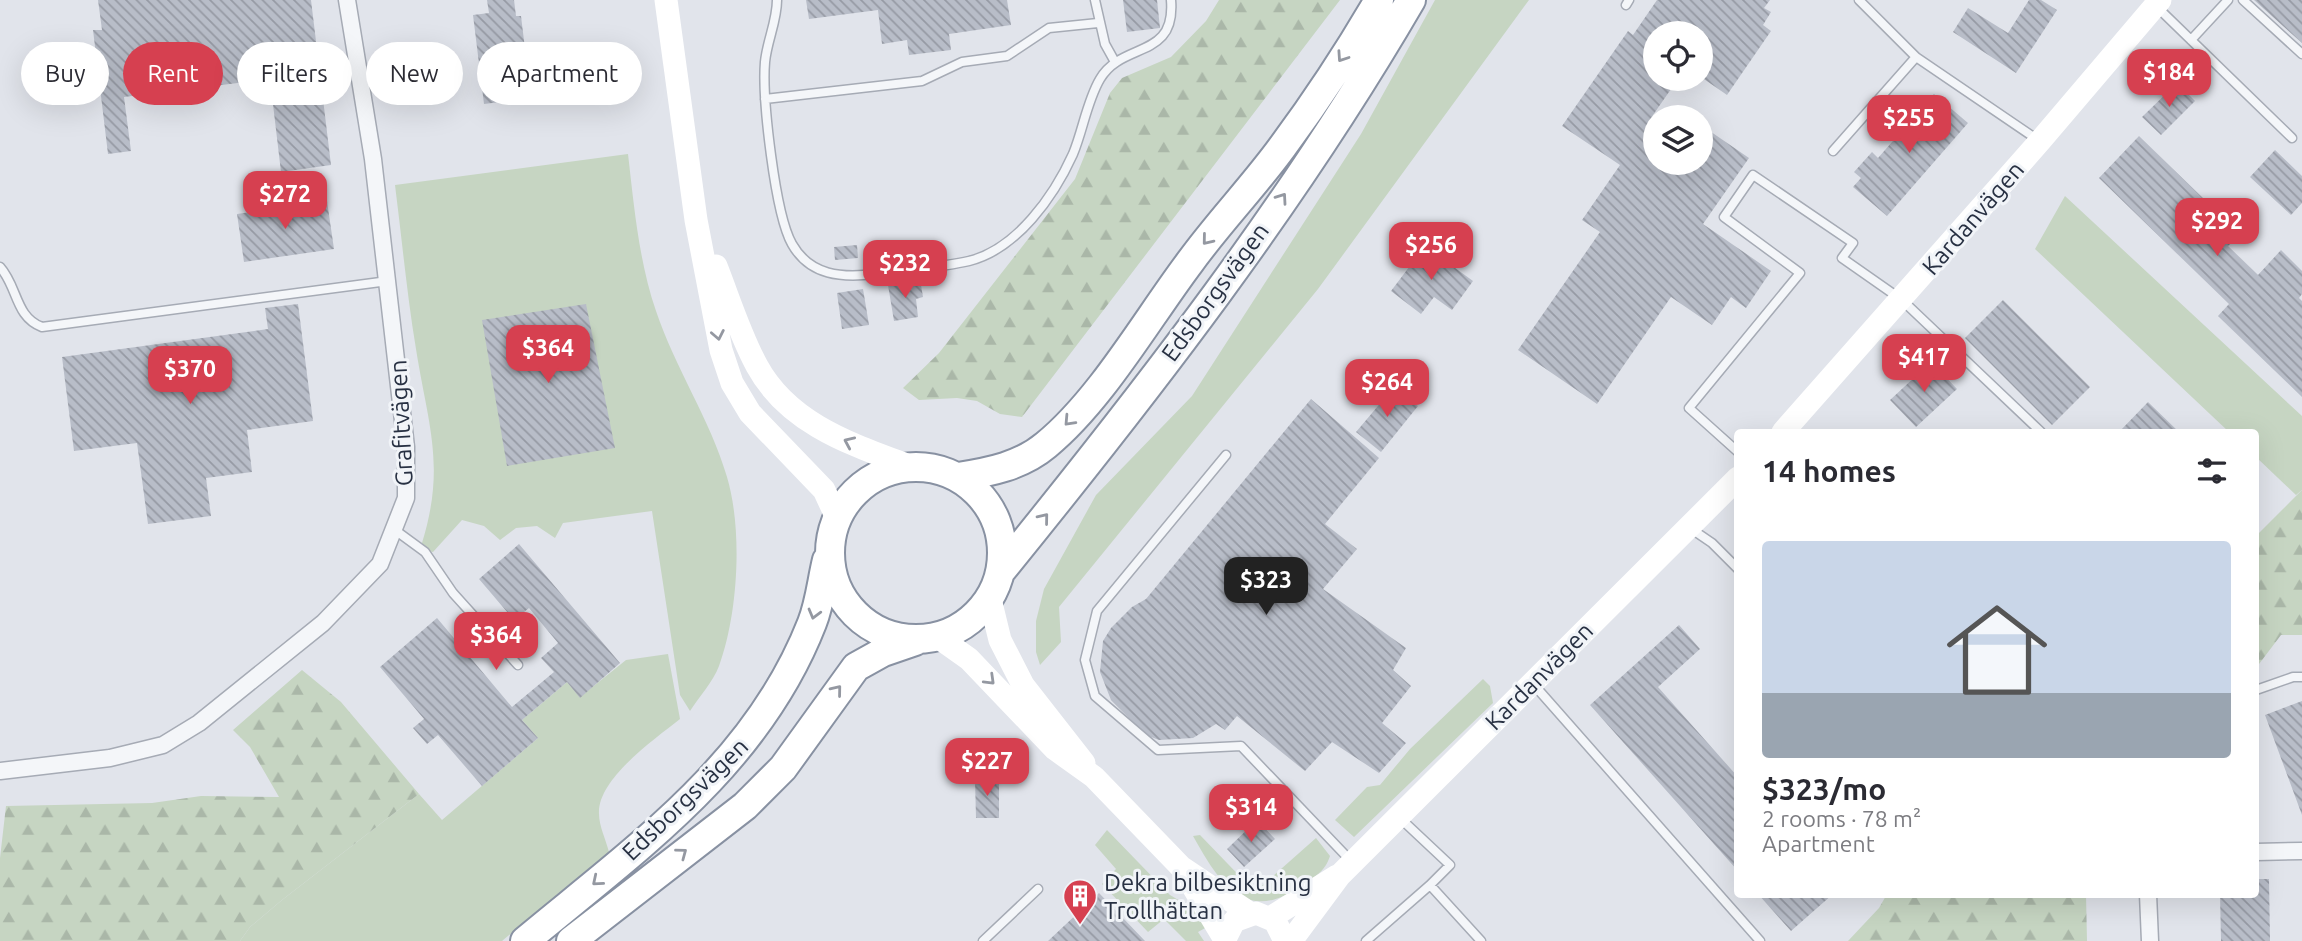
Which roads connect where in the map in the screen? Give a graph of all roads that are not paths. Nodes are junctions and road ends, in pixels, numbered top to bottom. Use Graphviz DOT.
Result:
graph roads {
  1 [pos="348,0"];
  2 [pos="666,0"];
  3 [pos="777,0"];
  4 [pos="1095,0"];
  5 [pos="1171,0"];
  6 [pos="1379,0"];
  7 [pos="1410,0"];
  8 [pos="1859,0"];
  9 [pos="2228,0"];
  10 [pos="2244,0"];
  11 [pos="2157,3"];
  12 [pos="1098,23"];
  13 [pos="2192,40"];
  14 [pos="2302,54"];
  15 [pos="1916,57"];
  16 [pos="1115,62"];
  17 [pos="765,99"];
  18 [pos="2292,138"];
  19 [pos="2040,141"];
  20 [pos="1833,151"];
  21 [pos="696,220"];
  22 [pos="0,267"];
  23 [pos="388,281"];
  24 [pos="1902,300"];
  25 [pos="1786,429"];
  26 [pos="2038,429"];
  27 [pos="1734,448"];
  28 [pos="1226,455"];
  29 [pos="912,467"];
  30 [pos="958,477"];
  31 [pos="1734,482"];
  32 [pos="837,518"];
  33 [pos="1688,527"];
  34 [pos="396,530"];
  35 [pos="830,547"];
  36 [pos="1734,565"];
  37 [pos="1001,571"];
  38 [pos="990,599"];
  39 [pos="928,638"];
  40 [pos="518,665"];
  41 [pos="2302,677"];
  42 [pos="1532,683"];
  43 [pos="2259,689"];
  44 [pos="0,771"];
  45 [pos="1094,777"];
  46 [pos="1398,817"];
  47 [pos="2302,851"];
  48 [pos="2259,852"];
  49 [pos="1181,867"];
  50 [pos="1346,868"];
  51 [pos="1430,885"];
  52 [pos="1038,889"];
  53 [pos="2148,898"];
  54 [pos="1261,916"];
  55 [pos="1224,939"];
  56 [pos="526,941"];
  57 [pos="570,941"];
  58 [pos="983,941"];
  59 [pos="1285,941"];
  60 [pos="1291,941"];
  61 [pos="1366,941"];
  62 [pos="1480,941"];
  63 [pos="1760,941"];
  64 [pos="2150,941"];
  1 -- 23 [label="street, Grafitvägen"];
  2 -- 21 [label="street"];
  3 -- 17 [label="lane"];
  4 -- 12 [label="lane"];
  5 -- 16 [label="lane"];
  6 -- 30 [label="highway, Edsborgsvägen, one-way"];
  37 -- 7 [label="highway, Edsborgsvägen, one-way"];
  8 -- 15 [label="lane"];
  9 -- 13 [label="lane"];
  10 -- 14 [label="lane"];
  11 -- 13 [label="lane"];
  11 -- 19 [label="street, Kardanvägen"];
  12 -- 16 [label="lane"];
  12 -- 17 [label="lane"];
  13 -- 18 [label="lane"];
  15 -- 19 [label="lane"];
  15 -- 20 [label="lane"];
  16 -- 17 [label="lane"];
  19 -- 24 [label="street, Kardanvägen"];
  29 -- 21 [label="street, one-way"];
  21 -- 32 [label="street, one-way"];
  22 -- 23 [label="lane"];
  23 -- 34 [label="street, Grafitvägen"];
  24 -- 25 [label="street, Kardanvägen"];
  24 -- 26 [label="lane"];
  24 -- 27 [label="lane"];
  28 -- 50 [label="lane"];
  29 -- 30 [label="highway"];
  29 -- 32 [label="highway"];
  30 -- 37 [label="highway"];
  31 -- 33 [label="street, Kardanvägen"];
  32 -- 35 [label="highway"];
  33 -- 36 [label="lane"];
  33 -- 42 [label="street, Kardanvägen"];
  34 -- 40 [label="lane"];
  34 -- 44 [label="street, Grafitvägen"];
  35 -- 39 [label="highway"];
  35 -- 56 [label="highway, Edsborgsvägen, one-way"];
  37 -- 38 [label="highway"];
  38 -- 39 [label="highway"];
  38 -- 45 [label="street"];
  39 -- 45 [label="street, one-way"];
  57 -- 39 [label="highway, Edsborgsvägen, one-way"];
  41 -- 43 [label="lane"];
  42 -- 46 [label="street, Kardanvägen"];
  42 -- 63 [label="lane"];
  45 -- 49 [label="street"];
  46 -- 50 [label="street, Kardanvägen"];
  46 -- 51 [label="lane"];
  47 -- 48 [label="street"];
  49 -- 54 [label="street"];
  49 -- 55 [label="street"];
  50 -- 54 [label="street, Kardanvägen"];
  50 -- 60 [label="street, Kardanvägen"];
  51 -- 61 [label="lane"];
  51 -- 62 [label="lane"];
  52 -- 58 [label="lane"];
  53 -- 64 [label="street"];
  54 -- 55 [label="street, Kardanvägen"];
  54 -- 59 [label="street"];
}
